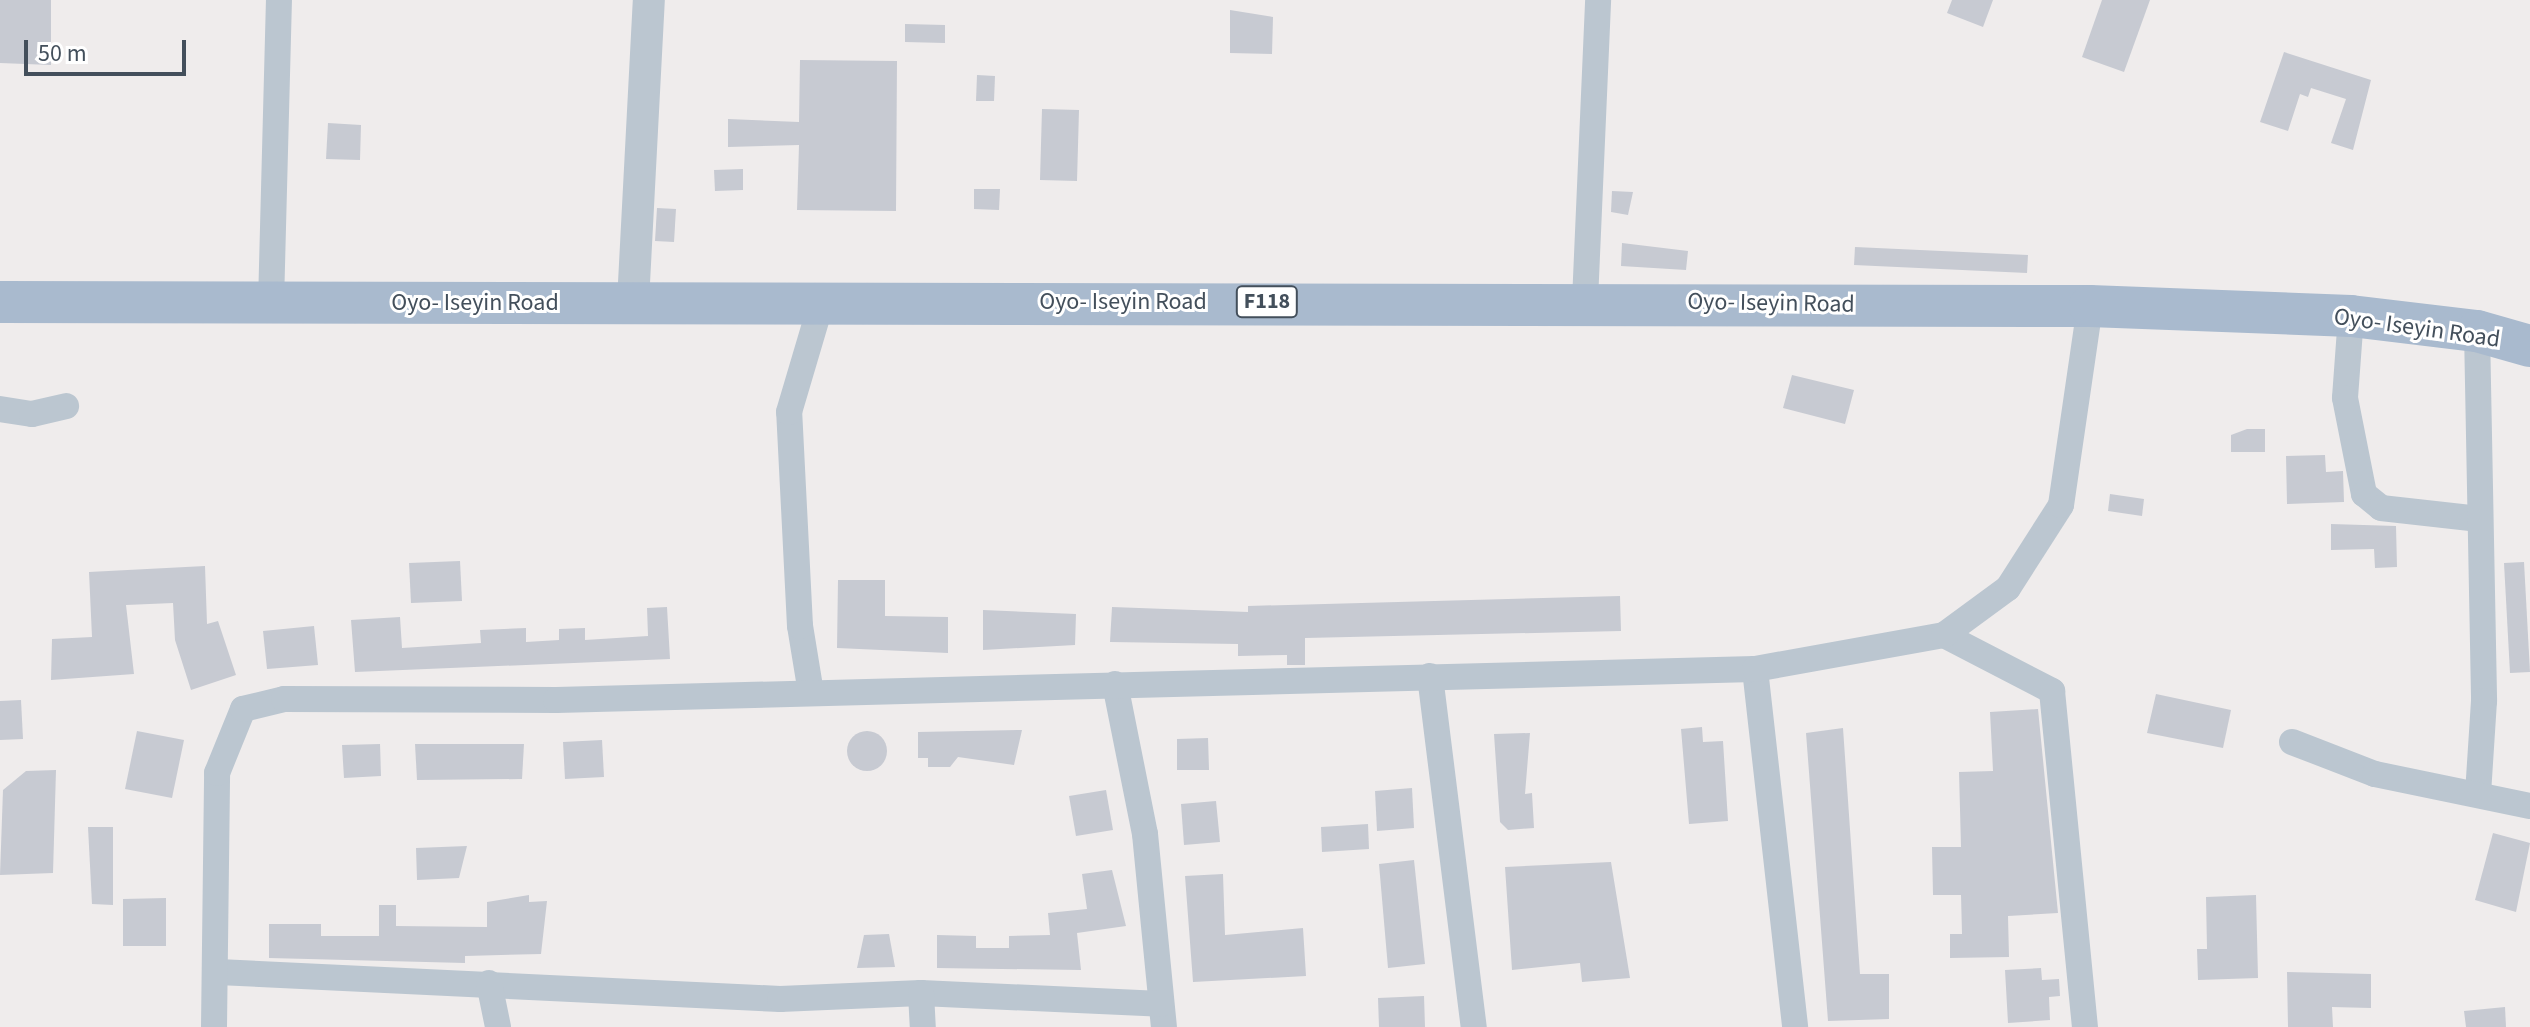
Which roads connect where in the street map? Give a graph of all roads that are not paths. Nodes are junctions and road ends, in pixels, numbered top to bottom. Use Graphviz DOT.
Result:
graph roads {
  1 [pos="279,0"];
  2 [pos="649,0"];
  3 [pos="1598,0"];
  4 [pos="1585,301"];
  5 [pos="0,302"];
  6 [pos="633,302"];
  7 [pos="271,304"];
  8 [pos="821,304"];
  9 [pos="2090,306"];
  10 [pos="2351,316"];
  11 [pos="2477,331"];
  12 [pos="2530,346"];
  13 [pos="66,406"];
  14 [pos="0,409"];
  15 [pos="2479,519"];
  16 [pos="1944,635"];
  17 [pos="1755,669"];
  18 [pos="1430,676"];
  19 [pos="1115,684"];
  20 [pos="811,693"];
  21 [pos="2292,742"];
  22 [pos="2478,793"];
  23 [pos="2530,806"];
  24 [pos="218,972"];
  25 [pos="489,983"];
  26 [pos="921,993"];
  27 [pos="1162,1016"];
  28 [pos="214,1027"];
  29 [pos="498,1027"];
  30 [pos="923,1027"];
  31 [pos="1474,1027"];
  32 [pos="1795,1027"];
  33 [pos="2085,1027"];
  1 -- 7 [label="street"];
  2 -- 6 [label="street"];
  3 -- 4 [label="street"];
  4 -- 8 [label="main road, Oyo- Iseyin Road / F118"];
  4 -- 9 [label="main road, Oyo- Iseyin Road / F118"];
  5 -- 7 [label="main road, Oyo- Iseyin Road / F118"];
  6 -- 7 [label="main road, Oyo- Iseyin Road / F118"];
  6 -- 8 [label="main road, Oyo- Iseyin Road / F118"];
  8 -- 20 [label="street"];
  9 -- 10 [label="main road, Oyo- Iseyin Road / F118"];
  9 -- 16 [label="street"];
  10 -- 11 [label="main road, Oyo- Iseyin Road / F118"];
  10 -- 15 [label="street"];
  11 -- 12 [label="main road, Oyo- Iseyin Road / F118"];
  11 -- 15 [label="street"];
  13 -- 14 [label="street"];
  15 -- 22 [label="street"];
  16 -- 17 [label="street"];
  16 -- 33 [label="street"];
  17 -- 18 [label="street"];
  17 -- 32 [label="street"];
  18 -- 19 [label="street"];
  18 -- 31 [label="street"];
  19 -- 20 [label="street"];
  19 -- 27 [label="street"];
  20 -- 24 [label="street"];
  21 -- 22 [label="street"];
  22 -- 23 [label="street"];
  24 -- 25 [label="street"];
  24 -- 28 [label="street"];
  25 -- 26 [label="street"];
  25 -- 29 [label="street"];
  26 -- 27 [label="street"];
  26 -- 30 [label="street"];
}
